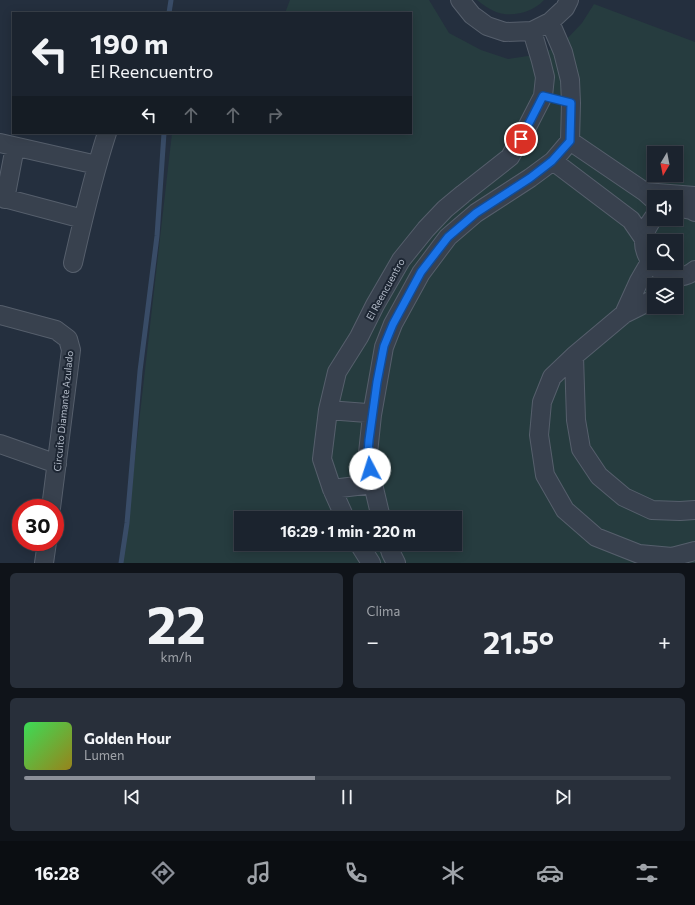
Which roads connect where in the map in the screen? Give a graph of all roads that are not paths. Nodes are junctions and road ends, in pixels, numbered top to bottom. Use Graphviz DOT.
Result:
graph roads {
  1 [pos="460,0"];
  2 [pos="569,0"];
  3 [pos="550,22"];
  4 [pos="532,31"];
  5 [pos="543,96"];
  6 [pos="571,103"];
  7 [pos="107,134"];
  8 [pos="570,141"];
  9 [pos="7,145"];
  10 [pos="510,158"];
  11 [pos="552,161"];
  12 [pos="97,165"];
  13 [pos="530,178"];
  14 [pos="647,194"];
  15 [pos="2,198"];
  16 [pos="83,219"];
  17 [pos="648,226"];
  18 [pos="644,239"];
  19 [pos="647,255"];
  20 [pos="73,263"];
  21 [pos="647,267"];
  22 [pos="659,270"];
  23 [pos="693,272"];
  24 [pos="683,279"];
  25 [pos="647,302"];
  26 [pos="624,314"];
  27 [pos="0,315"];
  28 [pos="574,356"];
  29 [pos="328,410"];
  30 [pos="372,415"];
  31 [pos="0,444"];
  32 [pos="57,464"];
  33 [pos="373,484"];
  34 [pos="332,489"];
  35 [pos="53,499"];
  36 [pos="695,510"];
  37 [pos="341,511"];
  38 [pos="379,511"];
  39 [pos="695,550"];
  40 [pos="46,551"];
  41 [pos="363,551"];
  42 [pos="390,551"];
  43 [pos="44,563"];
  44 [pos="371,563"];
  45 [pos="396,563"];
  1 -- 4 [label="street"];
  2 -- 3 [label="street"];
  3 -- 4 [label="street"];
  3 -- 6 [label="street"];
  4 -- 5 [label="street, El Reencuentro"];
  5 -- 6 [label="street"];
  5 -- 10 [label="street, El Reencuentro"];
  6 -- 8 [label="street"];
  7 -- 12 [label="street"];
  8 -- 11 [label="street"];
  8 -- 14 [label="street"];
  9 -- 12 [label="street"];
  9 -- 15 [label="street"];
  10 -- 13 [label="street"];
  10 -- 29 [label="street, El Reencuentro"];
  11 -- 13 [label="street"];
  11 -- 18 [label="street"];
  12 -- 16 [label="street"];
  13 -- 30 [label="street"];
  15 -- 16 [label="street"];
  16 -- 20 [label="street"];
  17 -- 18 [label="street"];
  18 -- 19 [label="street"];
  21 -- 26 [label="street"];
  22 -- 23 [label="street"];
  23 -- 24 [label="street"];
  25 -- 26 [label="street"];
  26 -- 28 [label="street"];
  27 -- 32 [label="street, Circuito Diamante Azulado"];
  28 -- 36 [label="street"];
  28 -- 39 [label="street"];
  29 -- 30 [label="street"];
  29 -- 34 [label="street, El Reencuentro"];
  30 -- 33 [label="street"];
  31 -- 32 [label="street"];
  32 -- 35 [label="street, Circuito Diamante Azulado"];
  33 -- 34 [label="street"];
  33 -- 38 [label="street"];
  34 -- 37 [label="street, El Reencuentro"];
  40 -- 43 [label="street"];
  41 -- 44 [label="street"];
  42 -- 45 [label="street"];
}
